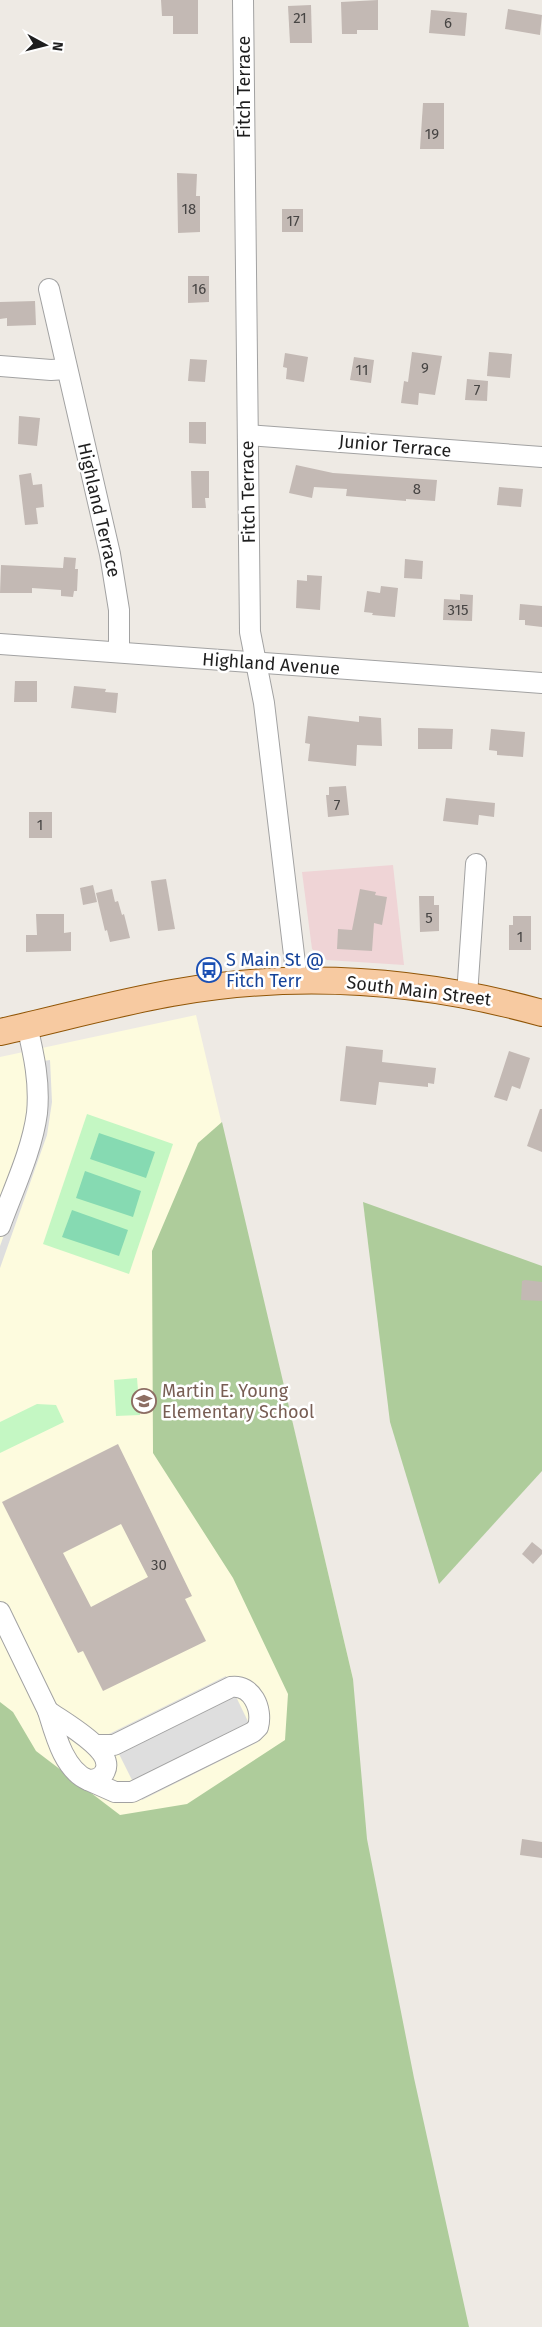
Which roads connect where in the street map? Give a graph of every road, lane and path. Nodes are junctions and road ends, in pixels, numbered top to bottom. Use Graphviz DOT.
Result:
graph roads {
  1 [pos="243,0"];
  2 [pos="49,289"];
  3 [pos="0,366"];
  4 [pos="66,369"];
  5 [pos="248,435"];
  6 [pos="542,457"];
  7 [pos="0,644"];
  8 [pos="119,652"];
  9 [pos="255,663"];
  10 [pos="542,683"];
  11 [pos="476,864"];
  12 [pos="297,980"];
  13 [pos="468,995"];
  14 [pos="542,1012"];
  15 [pos="27,1026"];
  16 [pos="0,1032"];
  17 [pos="0,1226"];
  18 [pos="0,1612"];
  19 [pos="48,1711"];
  20 [pos="96,1745"];
  21 [pos="88,1780"];
  1 -- 5 [label="street, Fitch Terrace"];
  2 -- 4 [label="street, Highland Terrace"];
  3 -- 4 [label="street"];
  4 -- 8 [label="street, Highland Terrace"];
  5 -- 6 [label="street, Junior Terrace"];
  5 -- 9 [label="street, Fitch Terrace"];
  7 -- 8 [label="street, Highland Avenue"];
  8 -- 9 [label="street, Highland Avenue"];
  9 -- 10 [label="street, Highland Avenue"];
  9 -- 12 [label="street, Fitch Terrace"];
  11 -- 13 [label="street"];
  12 -- 13 [label="main road, South Main Street"];
  12 -- 15 [label="main road, South Main Street"];
  13 -- 14 [label="main road, South Main Street"];
  15 -- 16 [label="main road, South Main Street"];
  15 -- 17 [label="street"];
  18 -- 19 [label="street"];
  19 -- 20 [label="street"];
  19 -- 21 [label="street"];
  20 -- 21 [label="street"];
  20 -- 21 [label="street"];
}
